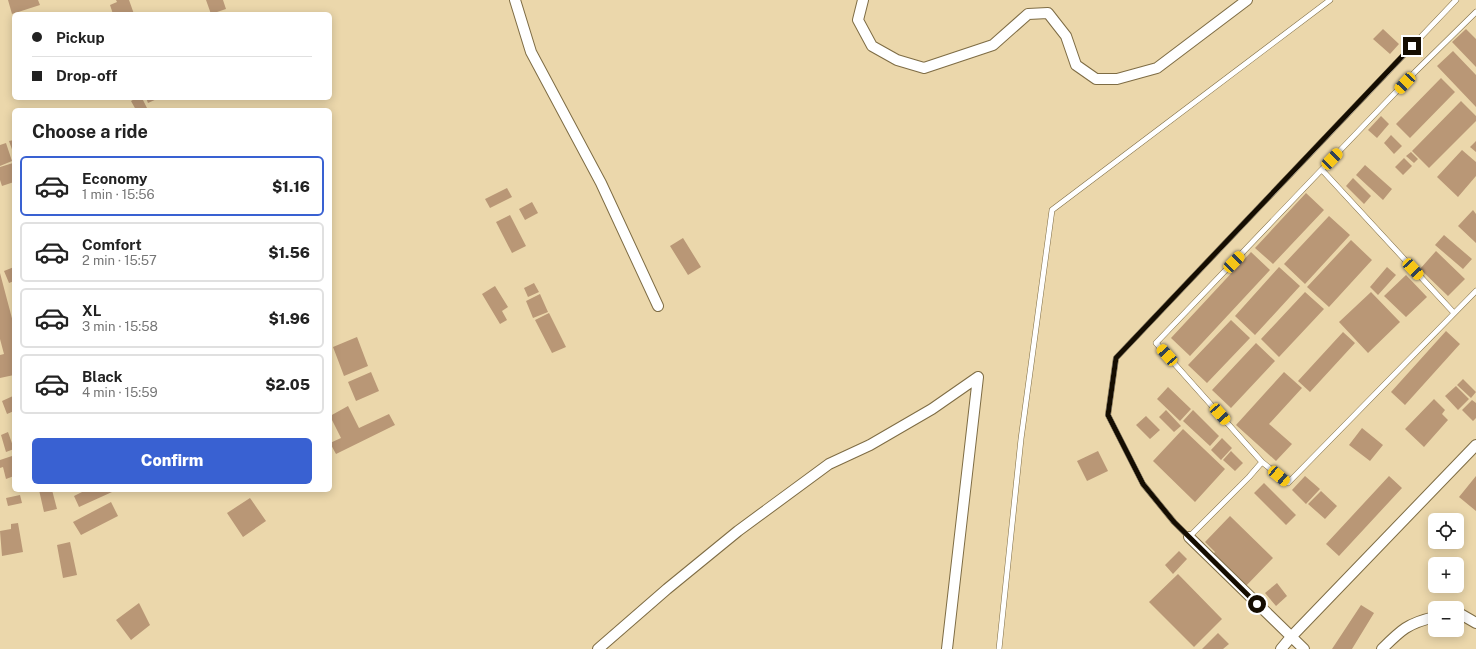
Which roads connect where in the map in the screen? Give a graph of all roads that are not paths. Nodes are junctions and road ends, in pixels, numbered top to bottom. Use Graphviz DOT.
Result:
graph roads {
  1 [pos="515,0"];
  2 [pos="863,0"];
  3 [pos="1247,0"];
  4 [pos="1330,0"];
  5 [pos="1456,0"];
  6 [pos="1476,12"];
  7 [pos="1322,170"];
  8 [pos="1476,291"];
  9 [pos="658,306"];
  10 [pos="1454,313"];
  11 [pos="1476,445"];
  12 [pos="1262,462"];
  13 [pos="1189,537"];
  14 [pos="1464,616"];
  15 [pos="1428,619"];
  16 [pos="1476,623"];
  17 [pos="1291,637"];
  18 [pos="598,649"];
  19 [pos="947,649"];
  20 [pos="999,649"];
  21 [pos="1281,649"];
  22 [pos="1304,649"];
  23 [pos="1382,649"];
  1 -- 9 [label="street"];
  2 -- 3 [label="street"];
  4 -- 20 [label="lane"];
  5 -- 13 [label="lane"];
  6 -- 7 [label="lane"];
  7 -- 10 [label="lane"];
  7 -- 12 [label="lane"];
  8 -- 10 [label="lane"];
  10 -- 12 [label="lane"];
  11 -- 17 [label="street"];
  12 -- 13 [label="lane"];
  13 -- 17 [label="street"];
  14 -- 16 [label="street"];
  15 -- 23 [label="street"];
  17 -- 21 [label="street"];
  17 -- 22 [label="street"];
  18 -- 19 [label="street"];
}
